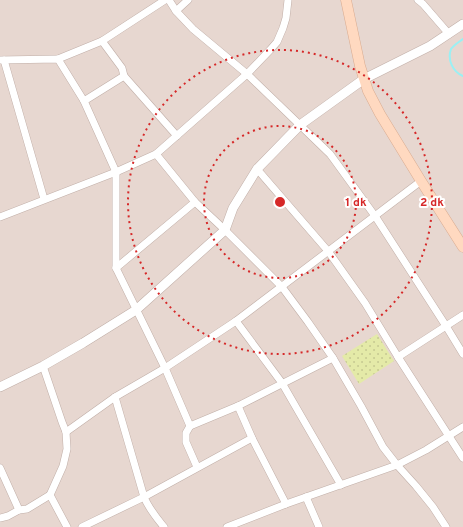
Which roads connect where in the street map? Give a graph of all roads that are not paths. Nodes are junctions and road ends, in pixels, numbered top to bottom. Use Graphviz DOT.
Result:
graph roads {
  1 [pos="164,0"];
  2 [pos="169,0"];
  3 [pos="188,0"];
  4 [pos="288,0"];
  5 [pos="346,0"];
  6 [pos="353,0"];
  7 [pos="418,0"];
  8 [pos="176,11"];
  9 [pos="463,24"];
  10 [pos="449,34"];
  11 [pos="102,41"];
  12 [pos="58,58"];
  13 [pos="2,60"];
  14 [pos="247,74"];
  15 [pos="124,76"];
  16 [pos="367,78"];
  17 [pos="84,101"];
  18 [pos="300,126"];
  19 [pos="177,136"];
  20 [pos="156,154"];
  21 [pos="257,169"];
  22 [pos="116,172"];
  23 [pos="421,181"];
  24 [pos="44,199"];
  25 [pos="194,202"];
  26 [pos="375,216"];
  27 [pos="0,217"];
  28 [pos="225,230"];
  29 [pos="463,236"];
  30 [pos="463,247"];
  31 [pos="328,251"];
  32 [pos="116,268"];
  33 [pos="282,287"];
  34 [pos="136,310"];
  35 [pos="463,315"];
  36 [pos="236,321"];
  37 [pos="446,326"];
  38 [pos="463,354"];
  39 [pos="398,357"];
  40 [pos="333,358"];
  41 [pos="43,366"];
  42 [pos="165,368"];
  43 [pos="282,383"];
  44 [pos="0,387"];
  45 [pos="115,397"];
  46 [pos="238,406"];
  47 [pos="190,426"];
  48 [pos="463,427"];
  49 [pos="66,432"];
  50 [pos="449,436"];
  51 [pos="252,438"];
  52 [pos="463,458"];
  53 [pos="397,465"];
  54 [pos="197,467"];
  55 [pos="0,468"];
  56 [pos="341,484"];
  57 [pos="50,495"];
  58 [pos="144,497"];
  59 [pos="306,497"];
  60 [pos="286,504"];
  61 [pos="19,510"];
  62 [pos="0,518"];
  63 [pos="67,527"];
  64 [pos="82,527"];
  65 [pos="164,527"];
  66 [pos="227,527"];
  67 [pos="319,527"];
  68 [pos="446,527"];
  1 -- 11 [label="street"];
  2 -- 8 [label="street"];
  3 -- 8 [label="street"];
  4 -- 14 [label="street"];
  5 -- 16 [label="main road"];
  6 -- 16 [label="main road"];
  7 -- 10 [label="street"];
  8 -- 14 [label="street"];
  9 -- 10 [label="street"];
  10 -- 16 [label="street"];
  11 -- 12 [label="street"];
  11 -- 15 [label="street"];
  12 -- 13 [label="street"];
  12 -- 17 [label="street"];
  13 -- 24 [label="street"];
  14 -- 18 [label="street"];
  14 -- 19 [label="street"];
  15 -- 17 [label="street"];
  15 -- 19 [label="street"];
  16 -- 18 [label="street"];
  16 -- 23 [label="main road"];
  16 -- 29 [label="main road"];
  17 -- 22 [label="street"];
  18 -- 21 [label="street"];
  18 -- 26 [label="street"];
  19 -- 20 [label="street"];
  20 -- 22 [label="street"];
  20 -- 25 [label="street"];
  21 -- 28 [label="street"];
  21 -- 31 [label="street"];
  22 -- 24 [label="street"];
  22 -- 32 [label="street"];
  23 -- 26 [label="street"];
  23 -- 30 [label="main road"];
  24 -- 27 [label="street"];
  25 -- 28 [label="street"];
  25 -- 32 [label="street"];
  26 -- 31 [label="street"];
  26 -- 37 [label="street"];
  28 -- 33 [label="street"];
  28 -- 34 [label="street"];
  31 -- 33 [label="street"];
  31 -- 39 [label="street"];
  32 -- 34 [label="street"];
  33 -- 36 [label="street"];
  33 -- 40 [label="street"];
  34 -- 41 [label="street"];
  34 -- 42 [label="street"];
  35 -- 37 [label="street"];
  36 -- 42 [label="street"];
  36 -- 43 [label="street"];
  37 -- 38 [label="street"];
  37 -- 39 [label="street"];
  39 -- 50 [label="street"];
  40 -- 43 [label="street"];
  40 -- 53 [label="street"];
  41 -- 44 [label="street"];
  41 -- 49 [label="street"];
  42 -- 45 [label="street"];
  42 -- 47 [label="street"];
  43 -- 46 [label="street"];
  43 -- 56 [label="street"];
  45 -- 49 [label="street"];
  45 -- 58 [label="street"];
  46 -- 47 [label="street"];
  46 -- 51 [label="street"];
  47 -- 54 [label="street"];
  48 -- 50 [label="street"];
  49 -- 57 [label="street"];
  50 -- 52 [label="street"];
  50 -- 53 [label="street"];
  51 -- 54 [label="street"];
  51 -- 60 [label="street"];
  53 -- 56 [label="street"];
  53 -- 68 [label="street"];
  54 -- 58 [label="street"];
  55 -- 61 [label="street"];
  56 -- 59 [label="street"];
  57 -- 61 [label="street"];
  57 -- 63 [label="street"];
  58 -- 64 [label="street"];
  58 -- 65 [label="street"];
  59 -- 60 [label="street"];
  59 -- 67 [label="street"];
  60 -- 66 [label="street"];
  61 -- 62 [label="street"];
}
